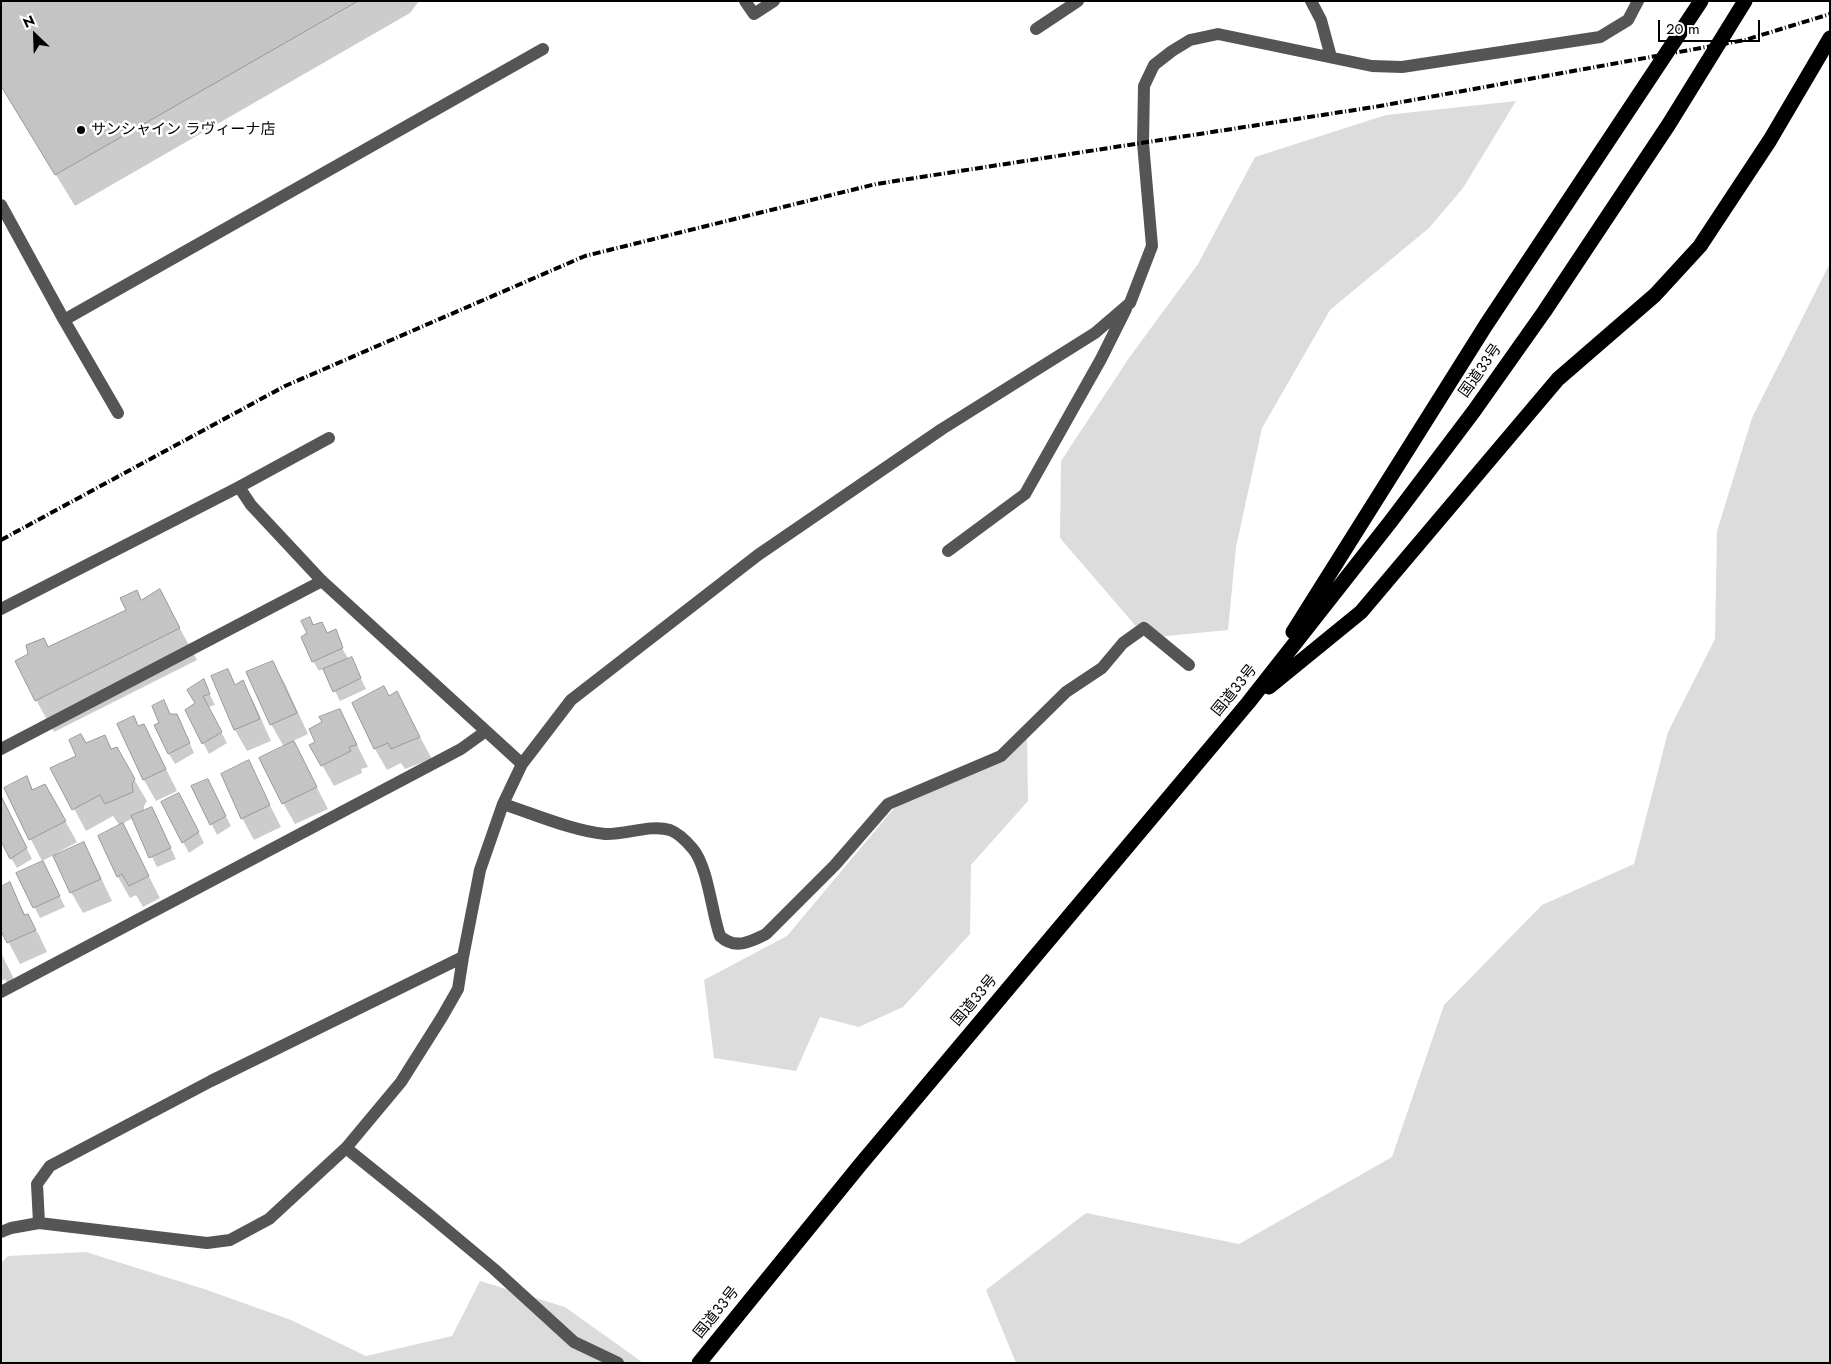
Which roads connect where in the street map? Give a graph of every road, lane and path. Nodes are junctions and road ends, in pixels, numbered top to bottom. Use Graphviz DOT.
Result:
graph roads {
  1 [pos="745,1"];
  2 [pos="774,1"];
  3 [pos="1078,1"];
  4 [pos="1311,1"];
  5 [pos="1638,1"];
  6 [pos="1701,1"];
  7 [pos="1745,1"];
  8 [pos="1036,29"];
  9 [pos="1830,38"];
  10 [pos="543,49"];
  11 [pos="1331,57"];
  12 [pos="1,204"];
  13 [pos="1130,303"];
  14 [pos="64,320"];
  15 [pos="118,413"];
  16 [pos="329,438"];
  17 [pos="239,487"];
  18 [pos="948,551"];
  19 [pos="322,581"];
  20 [pos="1,609"];
  21 [pos="1189,665"];
  22 [pos="1248,703"];
  23 [pos="486,731"];
  24 [pos="1,750"];
  25 [pos="522,764"];
  26 [pos="503,804"];
  27 [pos="463,957"];
  28 [pos="1,992"];
  29 [pos="346,1148"];
  30 [pos="39,1223"];
  31 [pos="1,1232"];
  32 [pos="618,1363"];
  33 [pos="699,1363"];
  1 -- 2 [label="street"];
  3 -- 8 [label="street"];
  4 -- 11 [label="street"];
  5 -- 11 [label="street"];
  6 -- 22 [label="highway"];
  7 -- 22 [label="highway, 国道33号"];
  9 -- 22 [label="highway"];
  10 -- 14 [label="street"];
  11 -- 13 [label="street"];
  12 -- 14 [label="street"];
  13 -- 18 [label="street"];
  13 -- 25 [label="street"];
  14 -- 15 [label="street"];
  16 -- 17 [label="street"];
  17 -- 19 [label="street"];
  17 -- 20 [label="street"];
  19 -- 23 [label="street"];
  19 -- 24 [label="street"];
  21 -- 26 [label="street"];
  22 -- 33 [label="highway, 国道33号"];
  23 -- 25 [label="street"];
  23 -- 28 [label="street"];
  25 -- 26 [label="street"];
  26 -- 27 [label="street"];
  27 -- 29 [label="street"];
  27 -- 30 [label="street"];
  29 -- 30 [label="street"];
  29 -- 32 [label="street"];
  30 -- 31 [label="street"];
}
